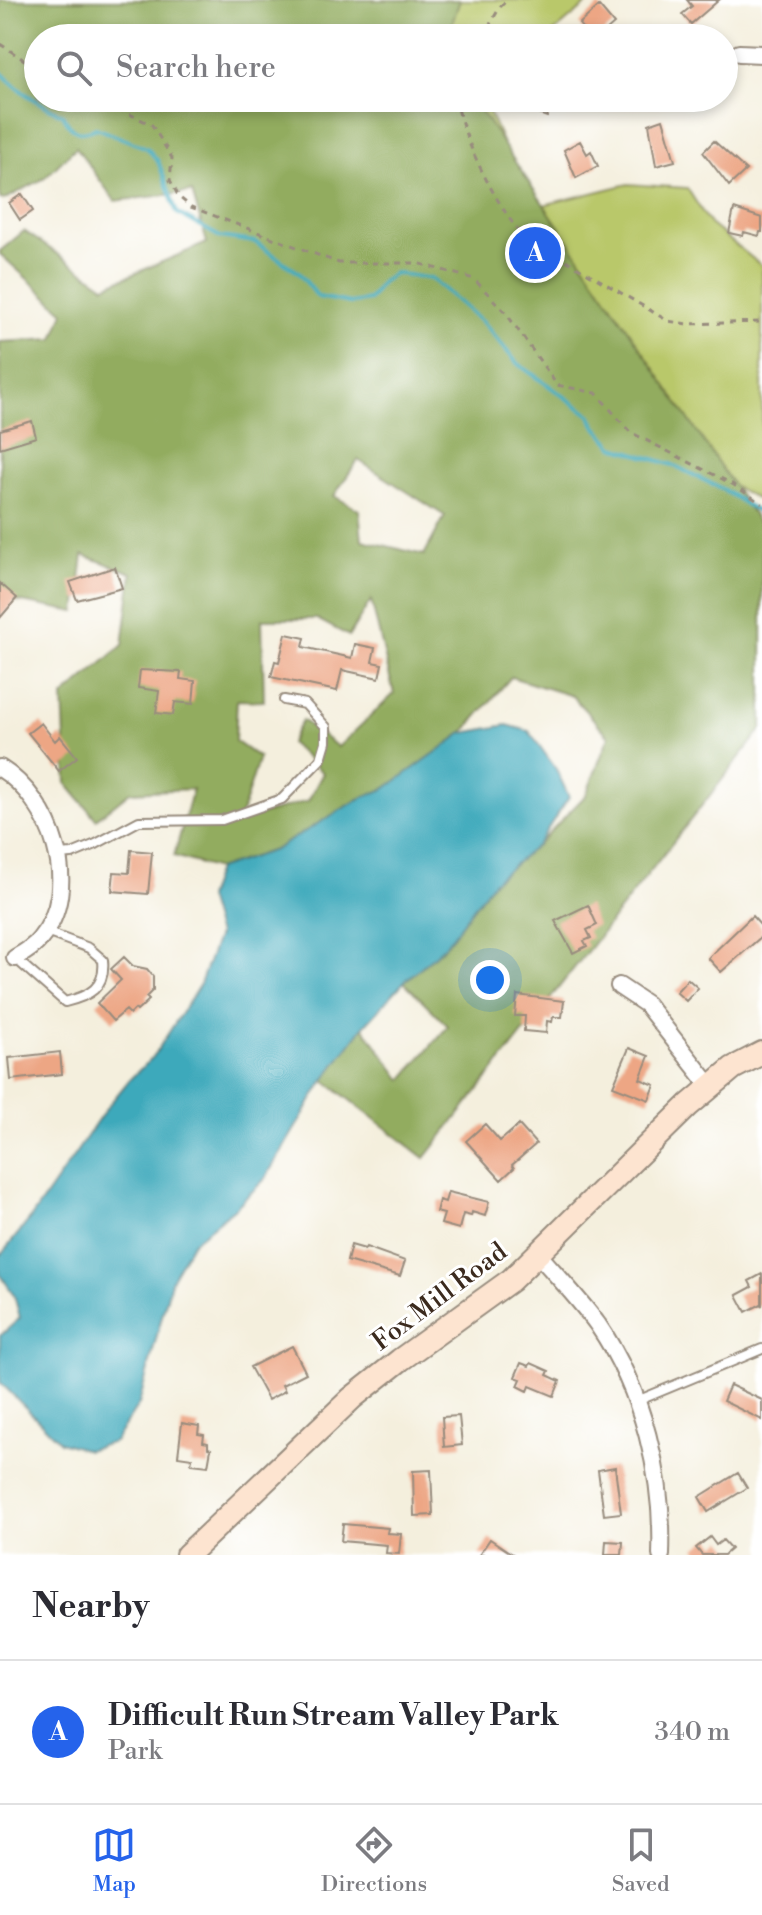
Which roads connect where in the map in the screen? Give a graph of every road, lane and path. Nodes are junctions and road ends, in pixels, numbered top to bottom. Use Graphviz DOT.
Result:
graph roads {
  1 [pos="507,0"];
  2 [pos="490,24"];
  3 [pos="0,44"];
  4 [pos="739,53"];
  5 [pos="762,54"];
  6 [pos="24,60"];
  7 [pos="126,112"];
  8 [pos="460,112"];
  9 [pos="762,322"];
  10 [pos="762,504"];
  11 [pos="284,700"];
  12 [pos="0,768"];
  13 [pos="58,855"];
  14 [pos="46,932"];
  15 [pos="15,958"];
  16 [pos="619,986"];
  17 [pos="762,1053"];
  18 [pos="711,1087"];
  19 [pos="538,1254"];
  20 [pos="762,1349"];
  21 [pos="637,1401"];
  22 [pos="187,1555"];
  23 [pos="661,1555"];
  1 -- 2 [label="path"];
  3 -- 6 [label="path"];
  4 -- 5 [label="street"];
  7 -- 10 [label="path"];
  8 -- 9 [label="path"];
  11 -- 13 [label="lane"];
  12 -- 13 [label="street"];
  13 -- 14 [label="street"];
  14 -- 15 [label="street"];
  14 -- 15 [label="lane"];
  16 -- 18 [label="street"];
  17 -- 18 [label="main road, Fox Mill Road"];
  18 -- 19 [label="main road, Fox Mill Road"];
  19 -- 21 [label="street"];
  19 -- 22 [label="main road, Fox Mill Road"];
  20 -- 21 [label="lane"];
  21 -- 23 [label="street"];
}
